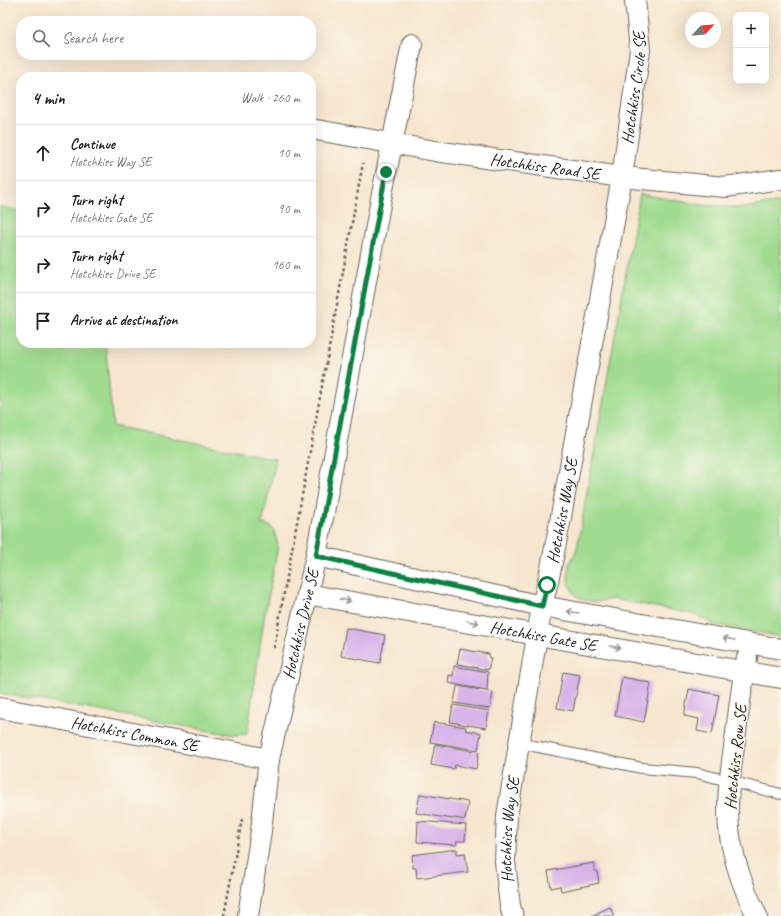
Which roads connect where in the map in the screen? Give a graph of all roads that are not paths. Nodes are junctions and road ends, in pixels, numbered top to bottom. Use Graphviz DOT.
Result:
graph roads {
  1 [pos="635,0"];
  2 [pos="412,44"];
  3 [pos="316,130"];
  4 [pos="392,144"];
  5 [pos="622,176"];
  6 [pos="781,179"];
  7 [pos="316,556"];
  8 [pos="306,594"];
  9 [pos="542,606"];
  10 [pos="537,633"];
  11 [pos="750,643"];
  12 [pos="781,649"];
  13 [pos="744,671"];
  14 [pos="781,678"];
  15 [pos="0,708"];
  16 [pos="519,743"];
  17 [pos="269,759"];
  18 [pos="729,781"];
  19 [pos="781,794"];
  20 [pos="248,916"];
  21 [pos="513,916"];
  22 [pos="757,916"];
  1 -- 5 [label="street, Hotchkiss Circle SE"];
  2 -- 4 [label="street, Hotchkiss Drive SE"];
  3 -- 4 [label="street, Hotchkiss Road SE"];
  4 -- 5 [label="street, Hotchkiss Road SE"];
  4 -- 7 [label="street, Hotchkiss Drive SE"];
  5 -- 6 [label="street, Hotchkiss Road SE"];
  5 -- 9 [label="street, Hotchkiss Way SE"];
  7 -- 8 [label="street, Hotchkiss Drive SE"];
  7 -- 9 [label="street, Hotchkiss Gate SE"];
  8 -- 10 [label="street, Hotchkiss Gate SE, one-way"];
  8 -- 17 [label="street, Hotchkiss Drive SE"];
  9 -- 10 [label="street, Hotchkiss Way SE"];
  11 -- 9 [label="street, Hotchkiss Gate SE, one-way"];
  10 -- 13 [label="street, Hotchkiss Gate SE, one-way"];
  10 -- 16 [label="street, Hotchkiss Way SE"];
  11 -- 12 [label="street, Hotchkiss Gate SE"];
  11 -- 13 [label="street, Hotchkiss Row SE"];
  13 -- 14 [label="street, Hotchkiss Gate SE"];
  13 -- 18 [label="street, Hotchkiss Row SE"];
  15 -- 17 [label="street, Hotchkiss Common SE"];
  16 -- 18 [label="lane"];
  16 -- 21 [label="street, Hotchkiss Way SE"];
  17 -- 20 [label="street, Hotchkiss Drive SE"];
  18 -- 19 [label="lane"];
  18 -- 22 [label="street, Hotchkiss Row SE"];
}
